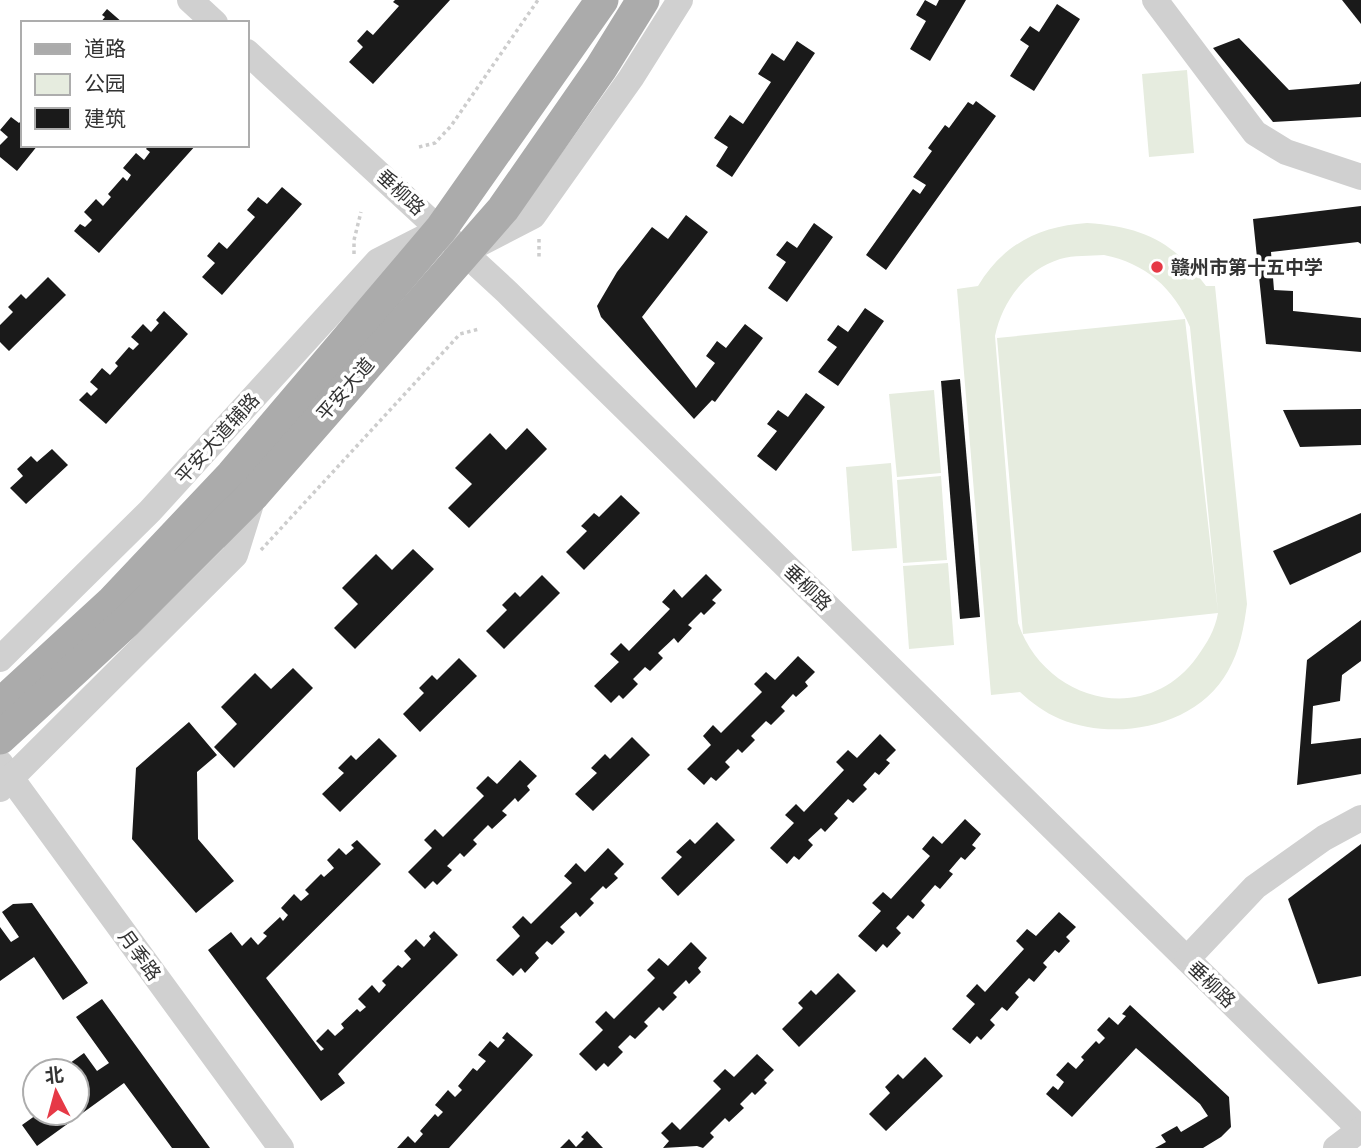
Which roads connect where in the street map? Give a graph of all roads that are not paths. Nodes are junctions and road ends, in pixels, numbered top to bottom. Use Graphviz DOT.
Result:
graph roads {
  1 [pos="190,0"];
  2 [pos="602,0"];
  3 [pos="643,0"];
  4 [pos="680,0"];
  5 [pos="1155,0"];
  6 [pos="213,21"];
  7 [pos="248,53"];
  8 [pos="1361,177"];
  9 [pos="453,240"];
  10 [pos="243,484"];
  11 [pos="150,511"];
  12 [pos="0,659"];
  13 [pos="0,705"];
  14 [pos="0,738"];
  15 [pos="4,777"];
  16 [pos="1361,818"];
  17 [pos="1187,959"];
  18 [pos="1361,1130"];
  19 [pos="281,1148"];
  20 [pos="1336,1148"];
  1 -- 6 [label="street"];
  2 -- 9 [label="main road, 平安大道"];
  3 -- 9 [label="main road, 平安大道"];
  4 -- 9 [label="street, 平安大道辅路"];
  5 -- 8 [label="street"];
  7 -- 9 [label="street, 垂柳路"];
  9 -- 10 [label="main road, 平安大道"];
  9 -- 11 [label="street, 平安大道辅路"];
  9 -- 17 [label="street, 垂柳路"];
  10 -- 11 [label="street"];
  10 -- 13 [label="main road, 平安大道"];
  10 -- 14 [label="main road, 平安大道"];
  10 -- 15 [label="street"];
  11 -- 12 [label="street, 平安大道辅路"];
  15 -- 19 [label="street, 月季路"];
  16 -- 17 [label="street"];
  17 -- 18 [label="street, 垂柳路"];
  18 -- 20 [label="street"];
}
